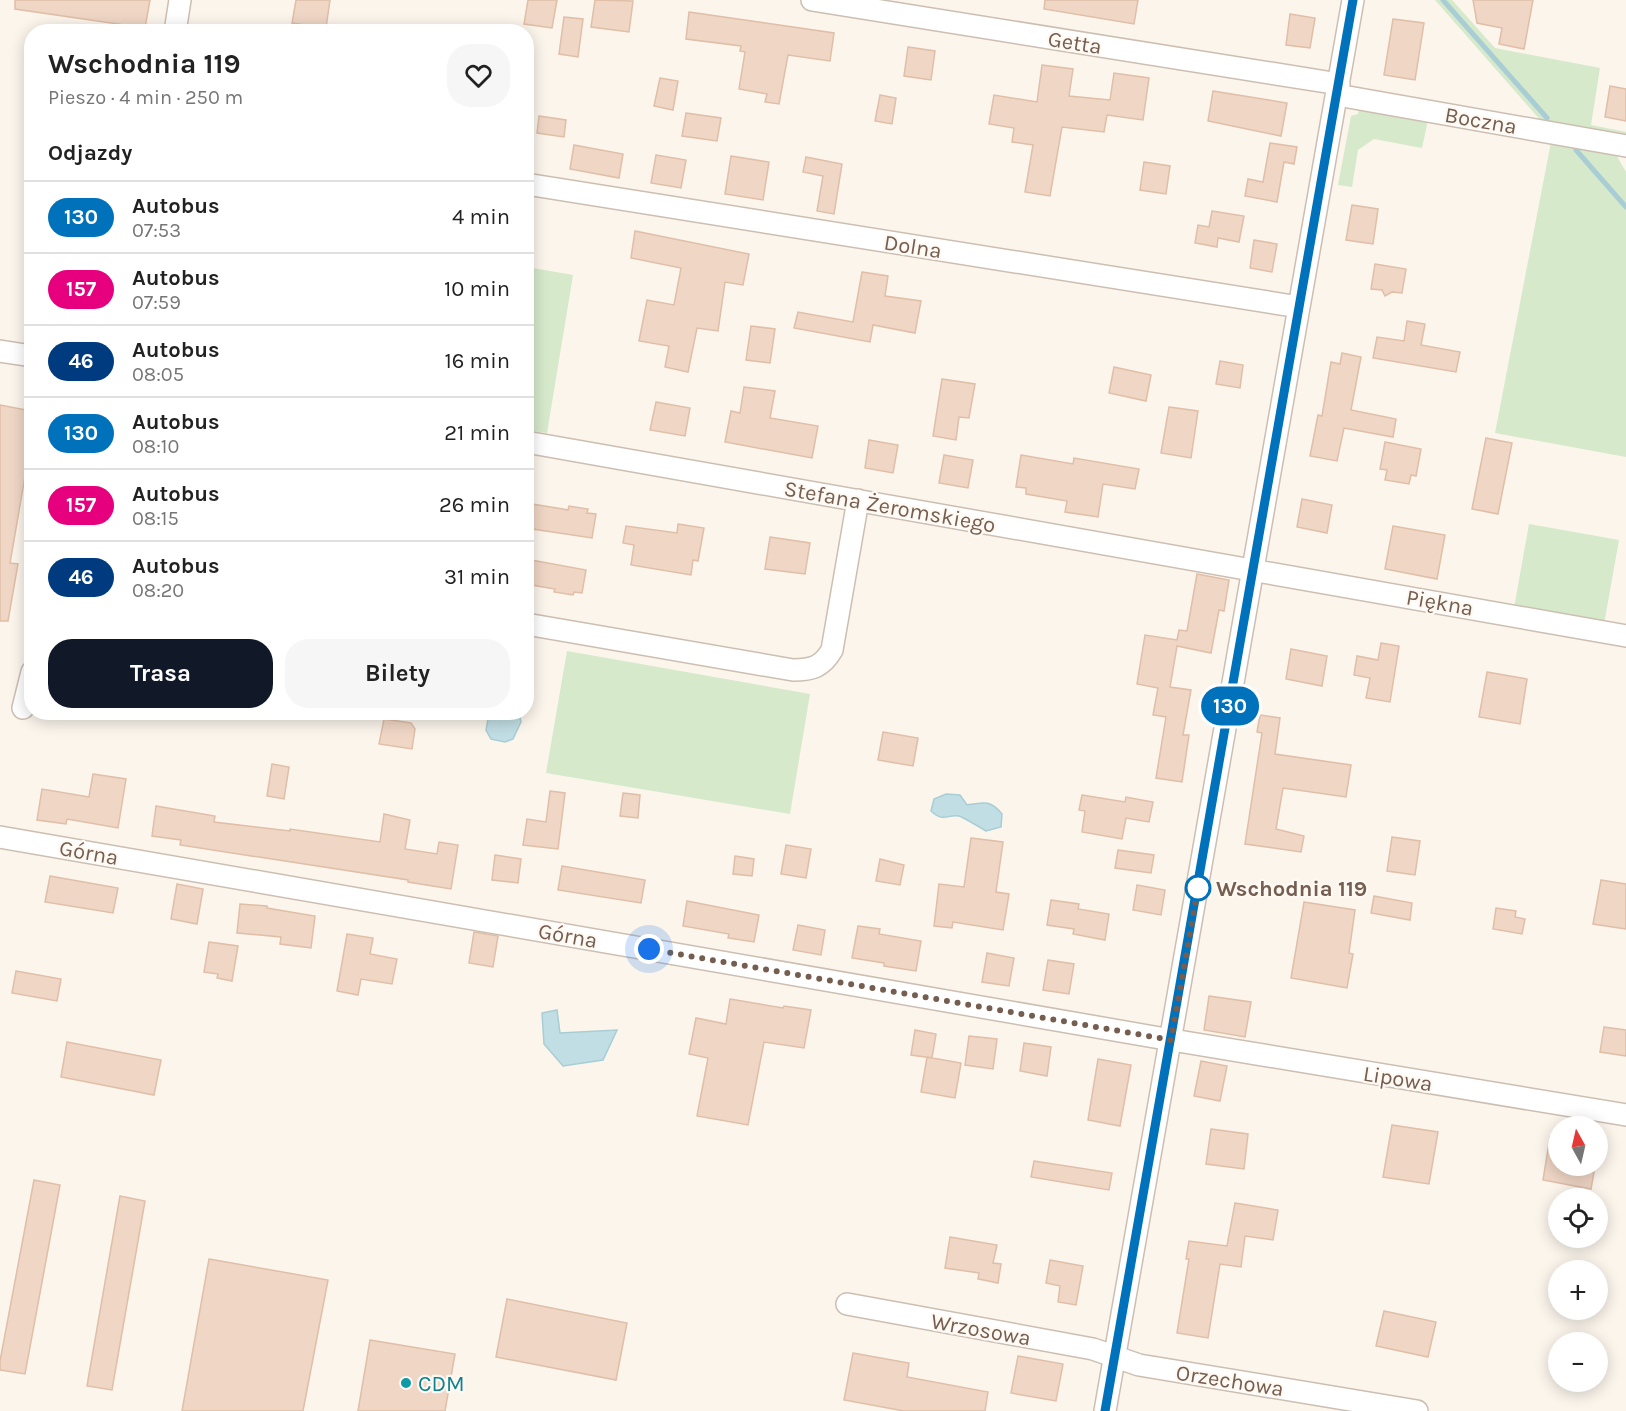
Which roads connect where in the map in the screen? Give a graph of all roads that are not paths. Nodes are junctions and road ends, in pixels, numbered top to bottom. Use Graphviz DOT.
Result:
graph roads {
  1 [pos="180,0"];
  2 [pos="812,0"];
  3 [pos="1353,0"];
  4 [pos="176,24"];
  5 [pos="1338,89"];
  6 [pos="1626,146"];
  7 [pos="534,185"];
  8 [pos="1299,307"];
  9 [pos="0,351"];
  10 [pos="24,355"];
  11 [pos="534,443"];
  12 [pos="858,500"];
  13 [pos="1254,569"];
  14 [pos="534,625"];
  15 [pos="1626,636"];
  16 [pos="24,701"];
  17 [pos="22,708"];
  18 [pos="0,837"];
  19 [pos="1171,1040"];
  20 [pos="1626,1115"];
  21 [pos="847,1304"];
  22 [pos="1114,1357"];
  23 [pos="1105,1411"];
  24 [pos="1417,1411"];
  1 -- 4 [label="street"];
  2 -- 5 [label="street, Getta"];
  3 -- 5 [label="street"];
  5 -- 6 [label="street, Boczna"];
  5 -- 8 [label="street"];
  7 -- 8 [label="street, Dolna"];
  8 -- 13 [label="street"];
  9 -- 10 [label="street"];
  11 -- 12 [label="street, Stefana Żeromskiego"];
  12 -- 13 [label="street, Stefana Żeromskiego"];
  12 -- 14 [label="street"];
  13 -- 15 [label="street, Piękna"];
  13 -- 19 [label="street"];
  16 -- 17 [label="street"];
  18 -- 19 [label="street, Górna"];
  19 -- 20 [label="street, Lipowa"];
  19 -- 22 [label="street"];
  21 -- 22 [label="street, Wrzosowa"];
  22 -- 23 [label="street"];
  22 -- 24 [label="street, Orzechowa"];
}
